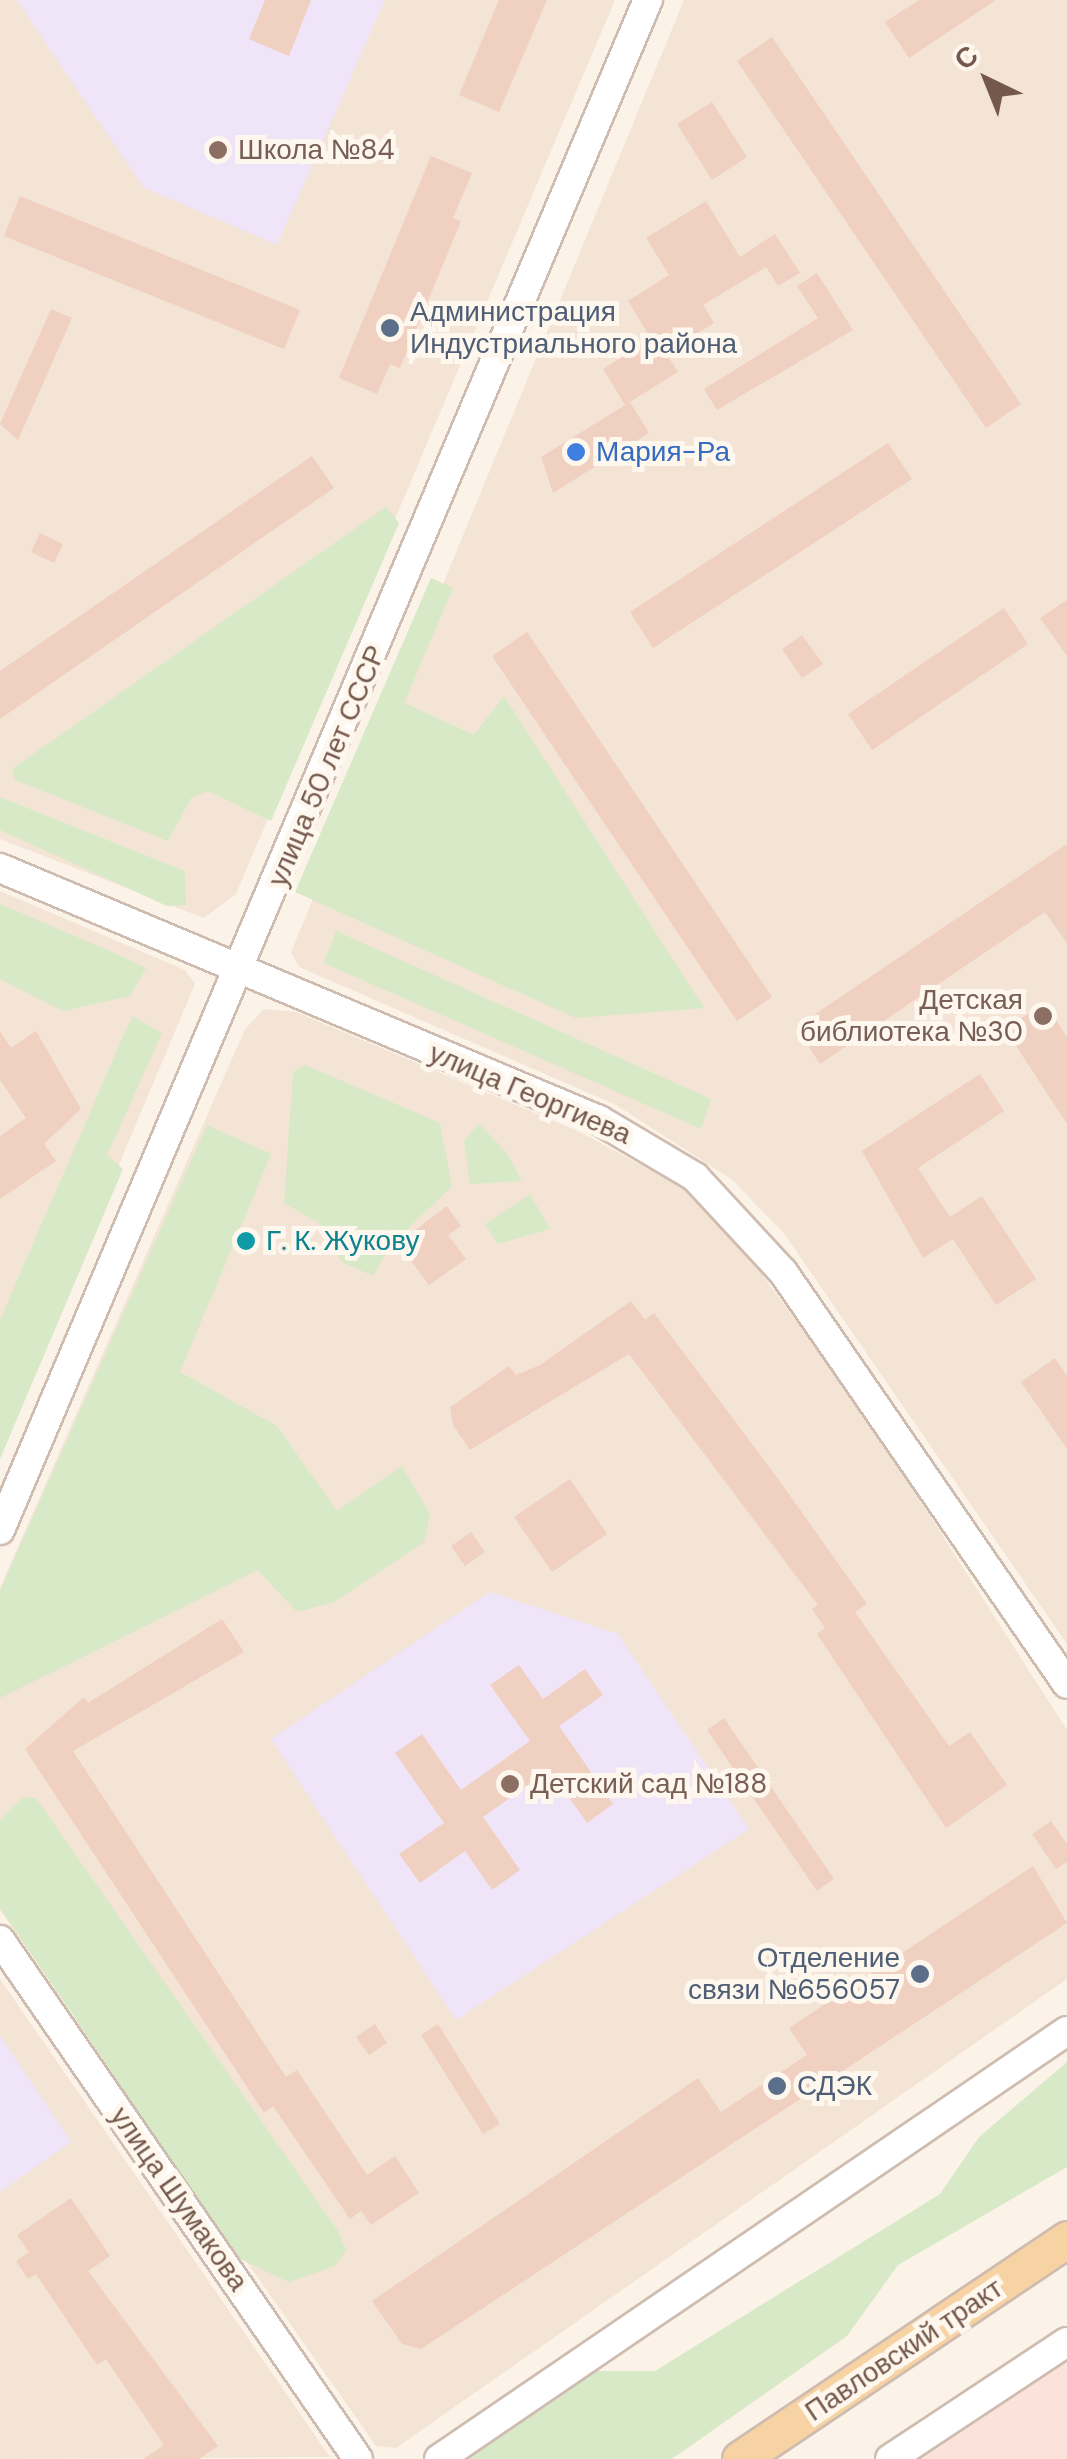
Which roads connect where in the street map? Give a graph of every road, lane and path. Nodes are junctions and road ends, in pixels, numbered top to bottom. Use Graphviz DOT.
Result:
graph roads {
  1 [pos="648,0"];
  2 [pos="0,868"];
  3 [pos="240,970"];
  4 [pos="0,1530"];
  5 [pos="1067,1684"];
  6 [pos="0,1940"];
  7 [pos="1067,2031"];
  8 [pos="1067,2240"];
  9 [pos="1067,2342"];
  10 [pos="358,2459"];
  11 [pos="439,2459"];
  12 [pos="740,2459"];
  13 [pos="890,2459"];
  1 -- 3 [label="street, улица 50 лет СССР"];
  2 -- 3 [label="street, улица Георгиева"];
  3 -- 4 [label="street, улица 50 лет СССР"];
  3 -- 5 [label="street, улица Георгиева"];
  6 -- 10 [label="street, улица Шумакова"];
  7 -- 11 [label="street"];
  8 -- 12 [label="main road, Павловский тракт"];
  9 -- 13 [label="street"];
}
